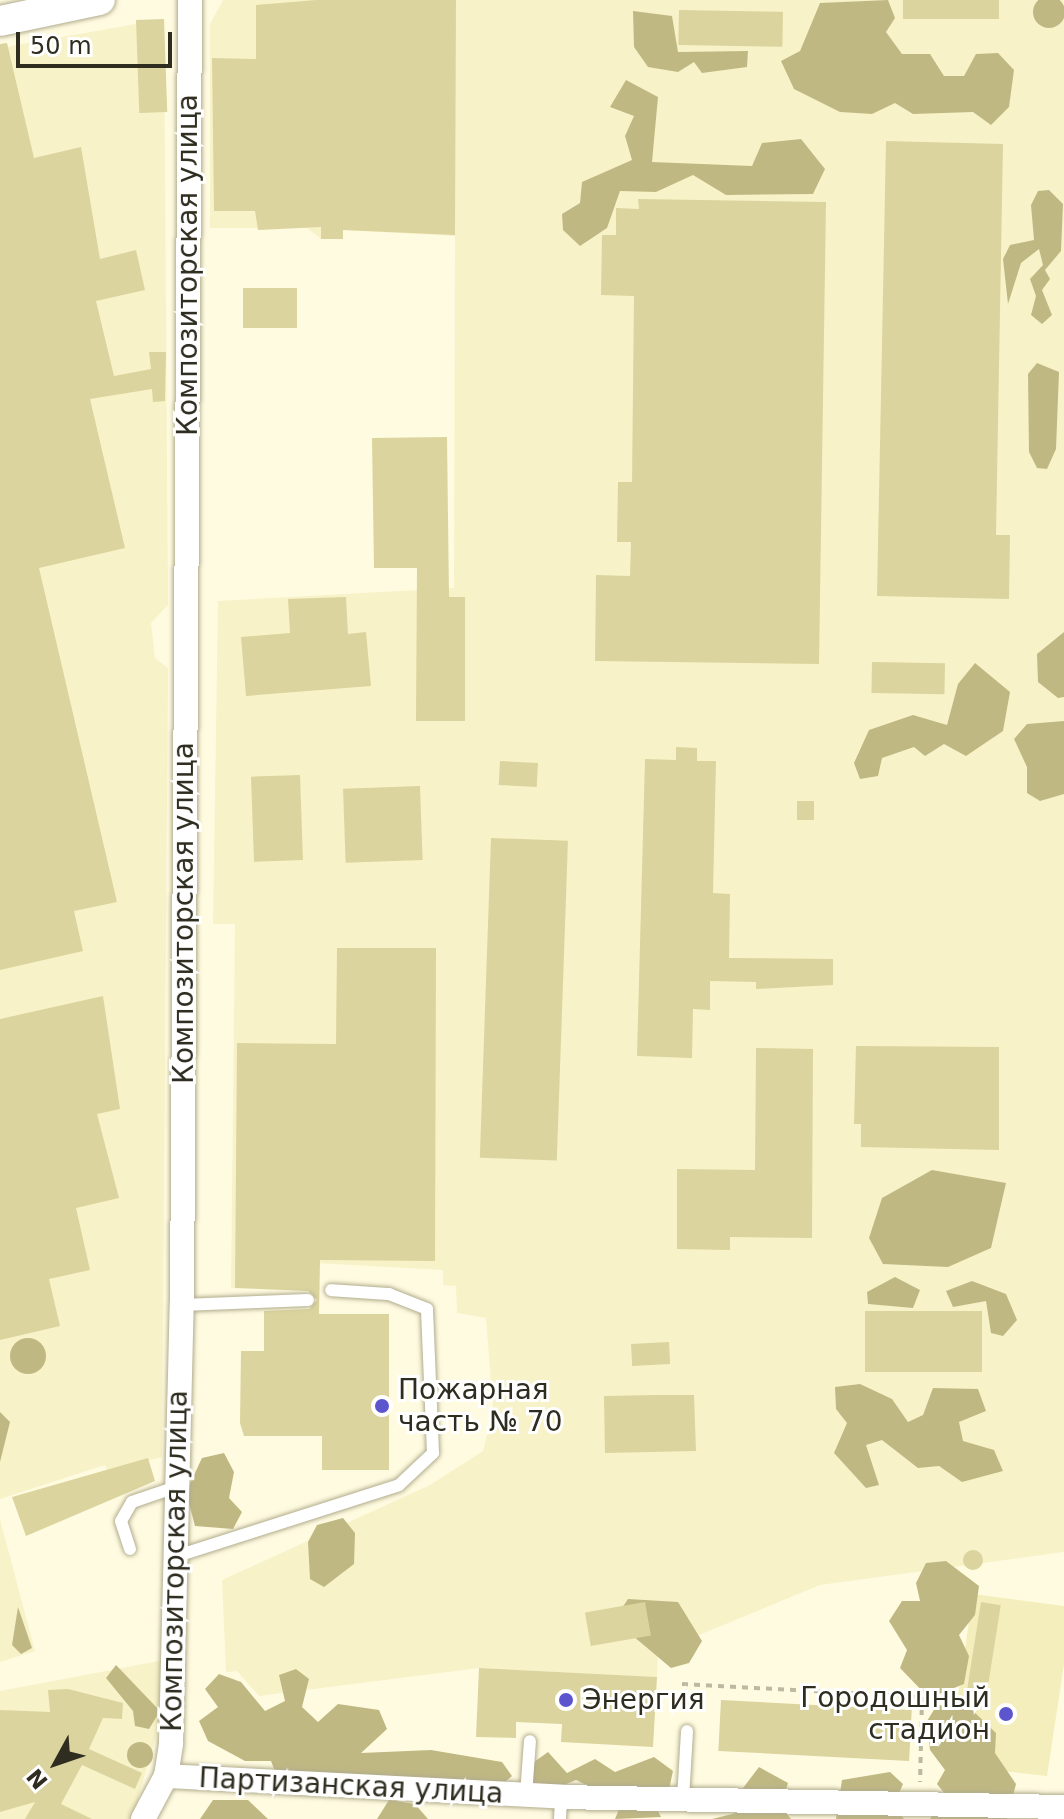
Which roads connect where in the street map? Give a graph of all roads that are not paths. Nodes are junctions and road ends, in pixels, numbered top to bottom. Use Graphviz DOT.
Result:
graph roads {
  1 [pos="100,0"];
  2 [pos="190,0"];
  3 [pos="0,21"];
  4 [pos="331,1290"];
  5 [pos="308,1300"];
  6 [pos="182,1305"];
  7 [pos="176,1487"];
  8 [pos="130,1549"];
  9 [pos="174,1557"];
  10 [pos="687,1731"];
  11 [pos="530,1741"];
  12 [pos="166,1776"];
  13 [pos="526,1795"];
  14 [pos="683,1799"];
  15 [pos="1064,1807"];
  16 [pos="560,1808"];
  17 [pos="143,1819"];
  1 -- 3 [label="street"];
  2 -- 6 [label="street, Композиторская улица"];
  4 -- 9 [label="lane"];
  5 -- 6 [label="lane"];
  6 -- 7 [label="street, Композиторская улица"];
  7 -- 8 [label="lane"];
  7 -- 9 [label="street, Композиторская улица"];
  9 -- 12 [label="street, Композиторская улица"];
  10 -- 14 [label="lane"];
  11 -- 13 [label="lane"];
  12 -- 13 [label="street, Партизанская улица"];
  12 -- 17 [label="street, Композиторская улица"];
  13 -- 16 [label="street, Партизанская улица"];
  14 -- 15 [label="street, Партизанская улица"];
  14 -- 16 [label="street, Партизанская улица"];
}
